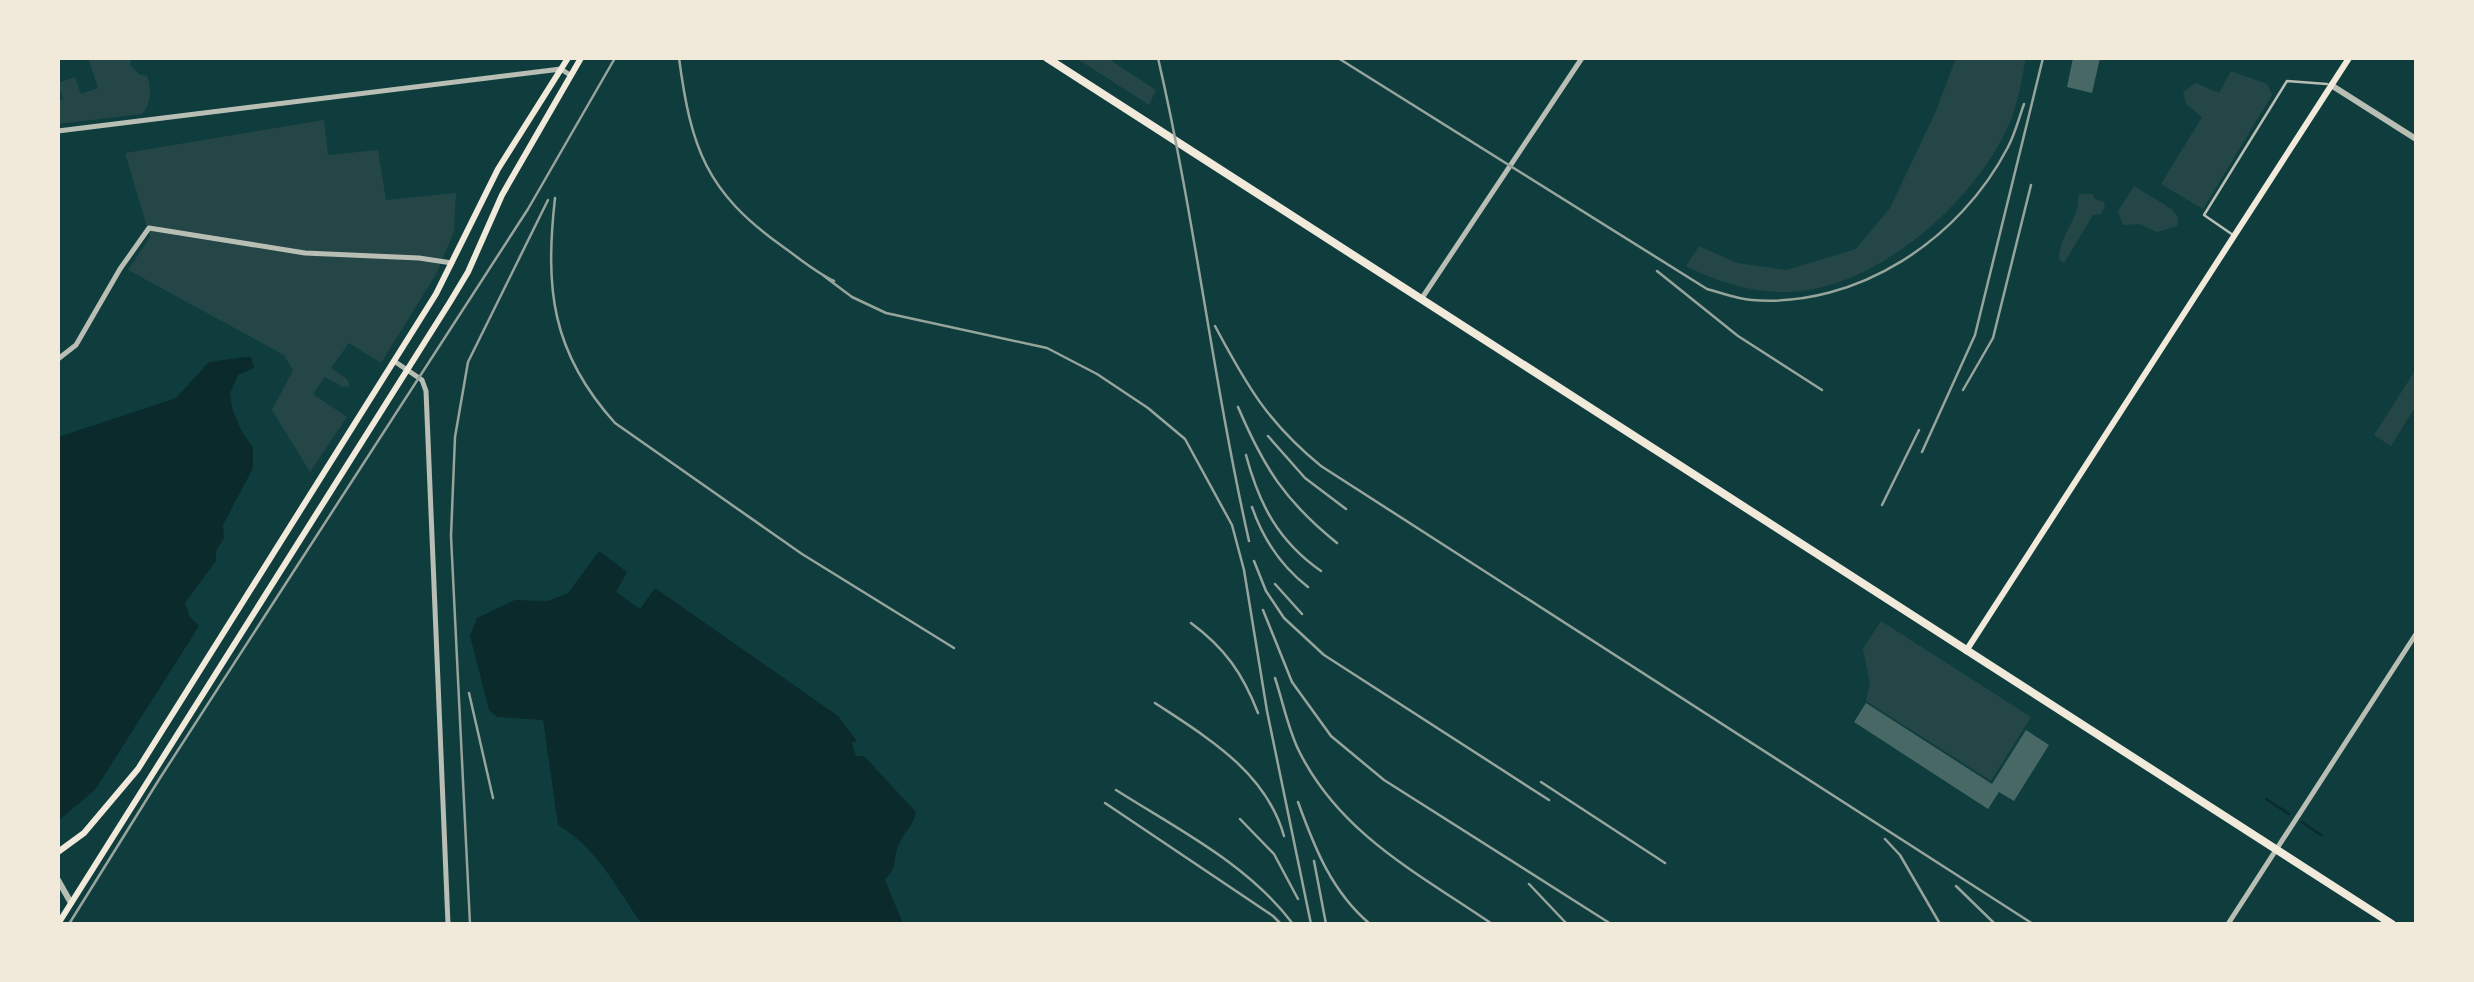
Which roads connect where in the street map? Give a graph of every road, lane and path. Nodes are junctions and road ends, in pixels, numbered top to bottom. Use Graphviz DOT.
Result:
graph roads {
  1 [pos="568,58"];
  2 [pos="580,58"];
  3 [pos="1046,58"];
  4 [pos="1582,58"];
  5 [pos="2349,58"];
  6 [pos="560,69"];
  7 [pos="570,75"];
  8 [pos="2331,85"];
  9 [pos="58,131"];
  10 [pos="2416,140"];
  11 [pos="2234,236"];
  12 [pos="453,263"];
  13 [pos="1422,298"];
  14 [pos="58,359"];
  15 [pos="394,361"];
  16 [pos="407,370"];
  17 [pos="2416,634"];
  18 [pos="1966,651"];
  19 [pos="2276,849"];
  20 [pos="58,852"];
  21 [pos="58,880"];
  22 [pos="71,903"];
  23 [pos="58,924"];
  24 [pos="448,924"];
  25 [pos="2228,924"];
  26 [pos="2392,924"];
  1 -- 6 [label="main road"];
  2 -- 7 [label="main road"];
  3 -- 13 [label="main road"];
  4 -- 13 [label="street"];
  5 -- 8 [label="main road"];
  6 -- 7 [label="street"];
  6 -- 9 [label="street"];
  6 -- 12 [label="main road"];
  7 -- 16 [label="main road"];
  8 -- 10 [label="street"];
  8 -- 11 [label="main road"];
  8 -- 11 [label="lane"];
  11 -- 18 [label="main road"];
  12 -- 14 [label="street"];
  12 -- 15 [label="main road"];
  13 -- 18 [label="main road"];
  15 -- 16 [label="street"];
  15 -- 20 [label="main road"];
  16 -- 22 [label="main road"];
  16 -- 24 [label="street"];
  17 -- 19 [label="street"];
  18 -- 19 [label="main road"];
  19 -- 25 [label="street"];
  19 -- 26 [label="main road"];
  21 -- 22 [label="street"];
  22 -- 23 [label="main road"];
}
